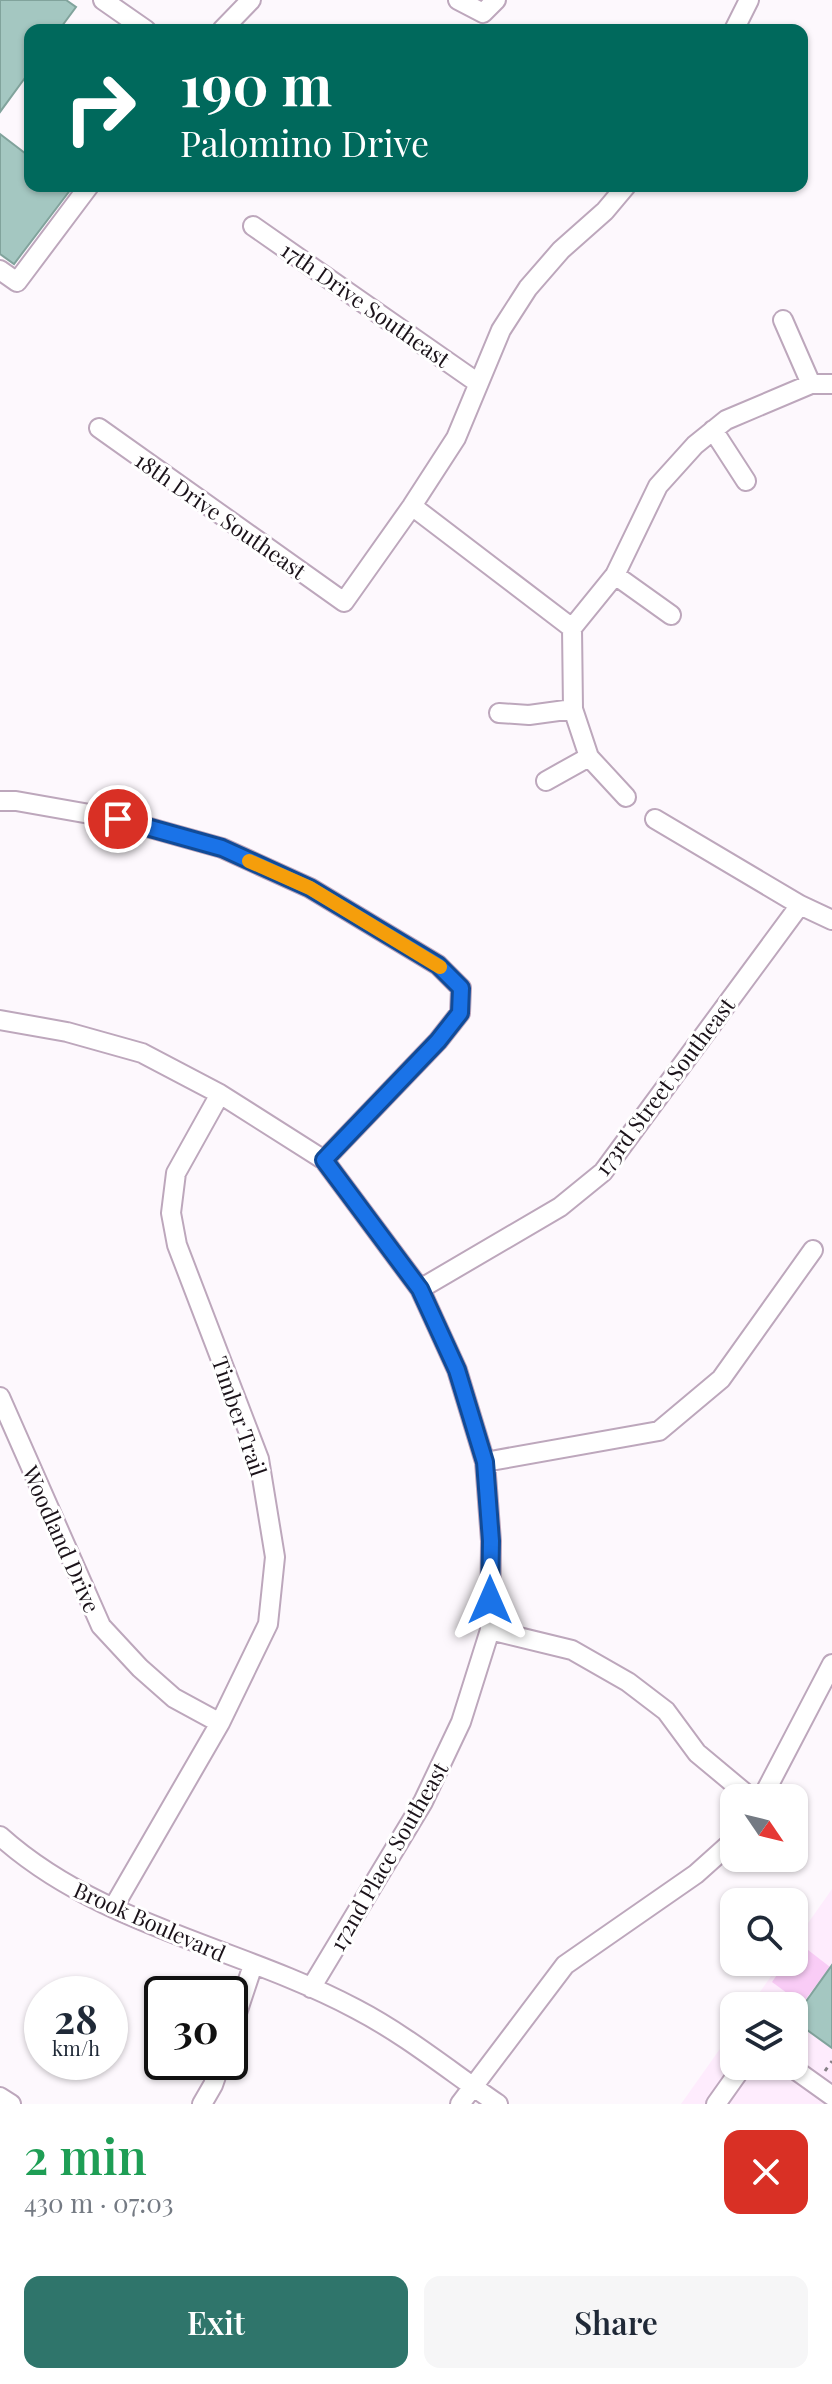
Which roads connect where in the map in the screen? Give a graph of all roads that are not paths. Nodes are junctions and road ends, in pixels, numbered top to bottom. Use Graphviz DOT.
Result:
graph roads {
  1 [pos="103,0"];
  2 [pos="251,0"];
  3 [pos="458,0"];
  4 [pos="496,0"];
  5 [pos="749,0"];
  6 [pos="137,24"];
  7 [pos="228,24"];
  8 [pos="737,24"];
  9 [pos="84,192"];
  10 [pos="621,192"];
  11 [pos="253,226"];
  12 [pos="0,270"];
  13 [pos="783,320"];
  14 [pos="478,383"];
  15 [pos="811,384"];
  16 [pos="832,384"];
  17 [pos="99,428"];
  18 [pos="713,430"];
  19 [pos="746,481"];
  20 [pos="412,506"];
  21 [pos="615,575"];
  22 [pos="671,615"];
  23 [pos="572,628"];
  24 [pos="573,709"];
  25 [pos="499,713"];
  26 [pos="589,757"];
  27 [pos="546,781"];
  28 [pos="626,797"];
  29 [pos="0,801"];
  30 [pos="655,819"];
  31 [pos="800,905"];
  32 [pos="832,920"];
  33 [pos="0,1020"];
  34 [pos="220,1094"];
  35 [pos="324,1160"];
  36 [pos="813,1250"];
  37 [pos="420,1289"];
  38 [pos="0,1397"];
  39 [pos="485,1462"];
  40 [pos="490,1630"];
  41 [pos="832,1664"];
  42 [pos="220,1723"];
  43 [pos="734,1784"];
  44 [pos="769,1784"];
  45 [pos="0,1836"];
  46 [pos="720,1853"];
  47 [pos="113,1908"];
  48 [pos="253,1965"];
  49 [pos="248,1980"];
  50 [pos="311,1988"];
  51 [pos="808,2079"];
  52 [pos="215,2080"];
  53 [pos="733,2080"];
  54 [pos="473,2087"];
  55 [pos="832,2096"];
  56 [pos="0,2097"];
  57 [pos="11,2104"];
  58 [pos="202,2104"];
  59 [pos="460,2104"];
  60 [pos="498,2104"];
  61 [pos="716,2104"];
  1 -- 6 [label="street"];
  2 -- 7 [label="street"];
  3 -- 4 [label="street"];
  5 -- 8 [label="street"];
  9 -- 12 [label="street"];
  10 -- 14 [label="street"];
  11 -- 14 [label="street, 17th Drive Southeast"];
  13 -- 15 [label="street"];
  14 -- 20 [label="street"];
  15 -- 16 [label="street"];
  15 -- 18 [label="street"];
  17 -- 20 [label="street, 18th Drive Southeast"];
  18 -- 19 [label="street"];
  18 -- 21 [label="street"];
  20 -- 23 [label="street"];
  21 -- 22 [label="street"];
  21 -- 23 [label="street"];
  23 -- 24 [label="street"];
  24 -- 25 [label="street"];
  24 -- 26 [label="street"];
  26 -- 27 [label="street"];
  26 -- 28 [label="street"];
  29 -- 35 [label="street"];
  30 -- 31 [label="street"];
  31 -- 32 [label="street"];
  31 -- 37 [label="street, 173rd Street Southeast"];
  33 -- 34 [label="street"];
  34 -- 35 [label="street"];
  34 -- 42 [label="street, Timber Trail"];
  35 -- 37 [label="street, 172nd Place Southeast"];
  36 -- 39 [label="street"];
  37 -- 39 [label="street, 172nd Place Southeast"];
  38 -- 42 [label="street, Woodland Drive"];
  39 -- 40 [label="street, 172nd Place Southeast"];
  40 -- 43 [label="street"];
  40 -- 50 [label="street, 172nd Place Southeast"];
  41 -- 44 [label="street"];
  42 -- 47 [label="street, Timber Trail"];
  45 -- 47 [label="street, Brook Boulevard"];
  46 -- 54 [label="street"];
  47 -- 48 [label="street, Brook Boulevard"];
  48 -- 49 [label="street"];
  48 -- 50 [label="street, Brook Boulevard"];
  50 -- 54 [label="street, Brook Boulevard"];
  51 -- 55 [label="street"];
  52 -- 58 [label="street"];
  53 -- 61 [label="street"];
  54 -- 59 [label="street"];
  54 -- 60 [label="street, Brook Boulevard"];
  56 -- 57 [label="street"];
}
